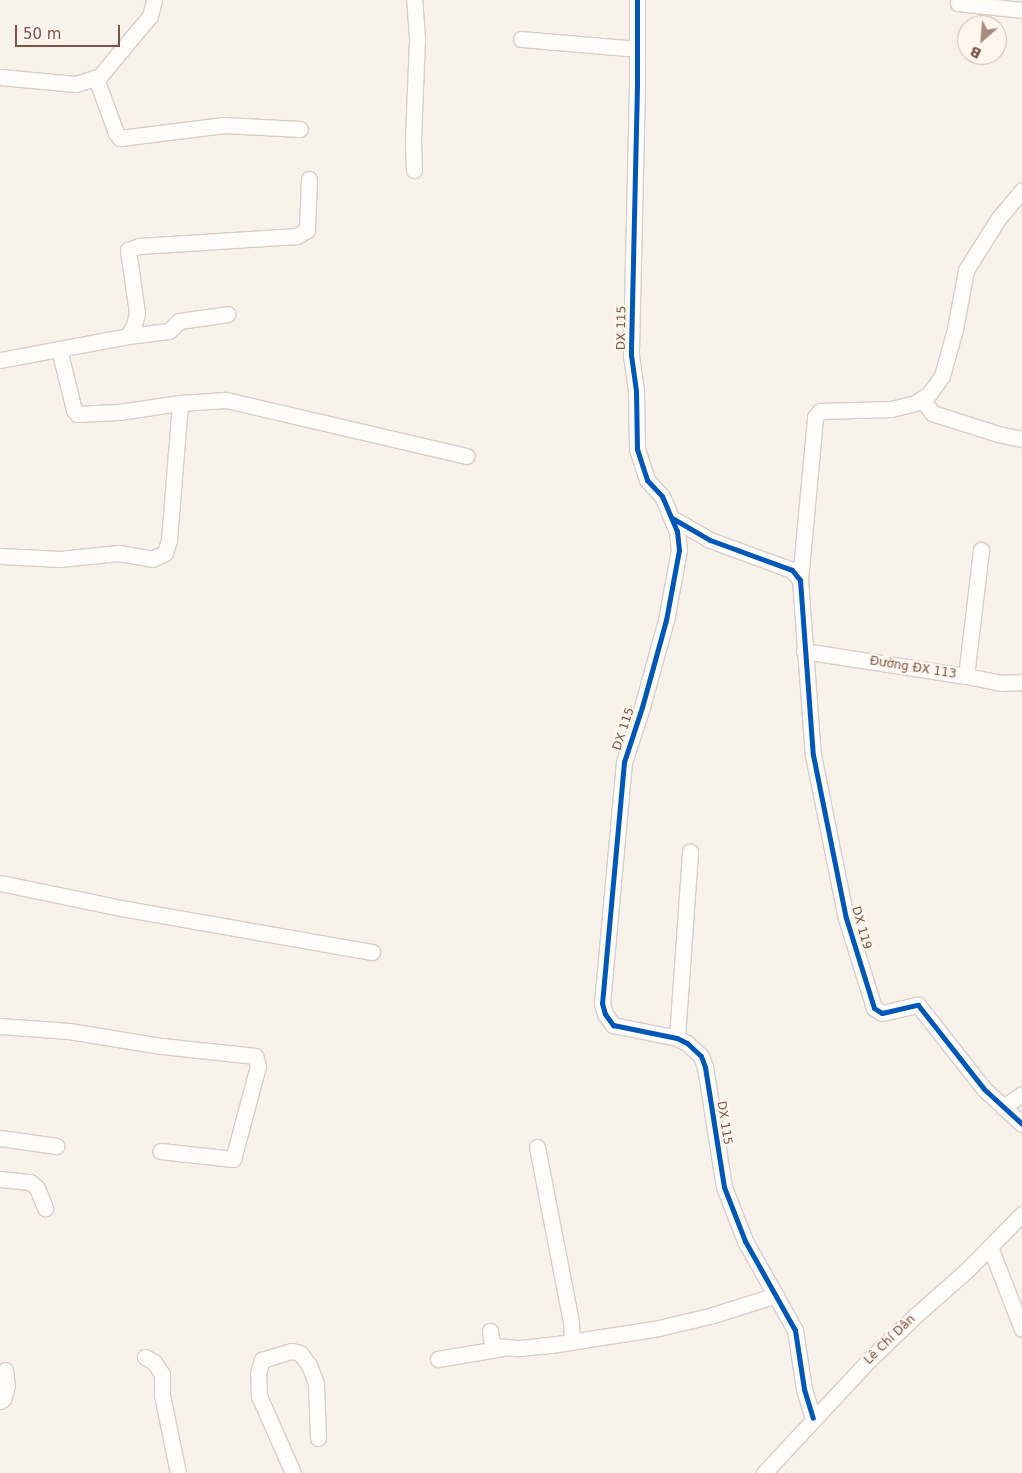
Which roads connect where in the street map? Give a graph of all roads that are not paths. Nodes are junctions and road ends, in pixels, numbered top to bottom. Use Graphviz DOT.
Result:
graph roads {
  1 [pos="154,0"];
  2 [pos="414,0"];
  3 [pos="637,0"];
  4 [pos="958,4"];
  5 [pos="1022,10"];
  6 [pos="521,39"];
  7 [pos="637,49"];
  8 [pos="0,77"];
  9 [pos="96,78"];
  10 [pos="300,129"];
  11 [pos="414,170"];
  12 [pos="309,179"];
  13 [pos="1022,190"];
  14 [pos="228,314"];
  15 [pos="128,336"];
  16 [pos="58,349"];
  17 [pos="0,360"];
  18 [pos="922,399"];
  19 [pos="180,403"];
  20 [pos="1022,439"];
  21 [pos="467,456"];
  22 [pos="672,518"];
  23 [pos="981,550"];
  24 [pos="0,556"];
  25 [pos="800,580"];
  26 [pos="804,652"];
  27 [pos="966,676"];
  28 [pos="1022,682"];
  29 [pos="690,851"];
  30 [pos="0,883"];
  31 [pos="372,952"];
  32 [pos="0,1026"];
  33 [pos="677,1038"];
  34 [pos="1022,1094"];
  35 [pos="1003,1108"];
  36 [pos="1022,1124"];
  37 [pos="0,1138"];
  38 [pos="56,1146"];
  39 [pos="537,1147"];
  40 [pos="160,1151"];
  41 [pos="0,1179"];
  42 [pos="45,1208"];
  43 [pos="1022,1214"];
  44 [pos="990,1247"];
  45 [pos="776,1295"];
  46 [pos="1022,1329"];
  47 [pos="490,1331"];
  48 [pos="572,1342"];
  49 [pos="504,1348"];
  50 [pos="145,1357"];
  51 [pos="438,1359"];
  52 [pos="5,1370"];
  53 [pos="0,1401"];
  54 [pos="813,1418"];
  55 [pos="318,1438"];
  56 [pos="178,1473"];
  57 [pos="293,1473"];
  58 [pos="764,1473"];
  1 -- 9 [label="street"];
  2 -- 11 [label="street"];
  3 -- 7 [label="street, DX 115"];
  4 -- 5 [label="street"];
  6 -- 7 [label="street"];
  7 -- 22 [label="street, DX 115"];
  8 -- 9 [label="street"];
  9 -- 10 [label="street"];
  12 -- 15 [label="street"];
  13 -- 18 [label="street"];
  14 -- 15 [label="street"];
  15 -- 16 [label="street"];
  16 -- 17 [label="street"];
  16 -- 19 [label="street"];
  18 -- 20 [label="street"];
  18 -- 25 [label="street"];
  19 -- 21 [label="street"];
  19 -- 24 [label="street"];
  22 -- 25 [label="street"];
  22 -- 33 [label="street, DX 115"];
  23 -- 27 [label="street"];
  25 -- 26 [label="street"];
  26 -- 27 [label="street, Đường ĐX 113"];
  26 -- 35 [label="street, DX 119"];
  27 -- 28 [label="street, Đường ĐX 113"];
  29 -- 33 [label="street"];
  30 -- 31 [label="street"];
  32 -- 40 [label="street"];
  33 -- 45 [label="street, DX 115"];
  34 -- 35 [label="street"];
  35 -- 36 [label="street, DX 119"];
  37 -- 38 [label="street"];
  39 -- 48 [label="street"];
  41 -- 42 [label="street"];
  43 -- 44 [label="street, Lê Chí Dân"];
  44 -- 46 [label="street"];
  44 -- 54 [label="street, Lê Chí Dân"];
  45 -- 48 [label="street"];
  45 -- 54 [label="street, DX 115"];
  47 -- 49 [label="street"];
  48 -- 49 [label="street"];
  49 -- 51 [label="street"];
  50 -- 56 [label="street"];
  52 -- 53 [label="street"];
  54 -- 58 [label="street, Lê Chí Dân"];
  55 -- 57 [label="street"];
}
